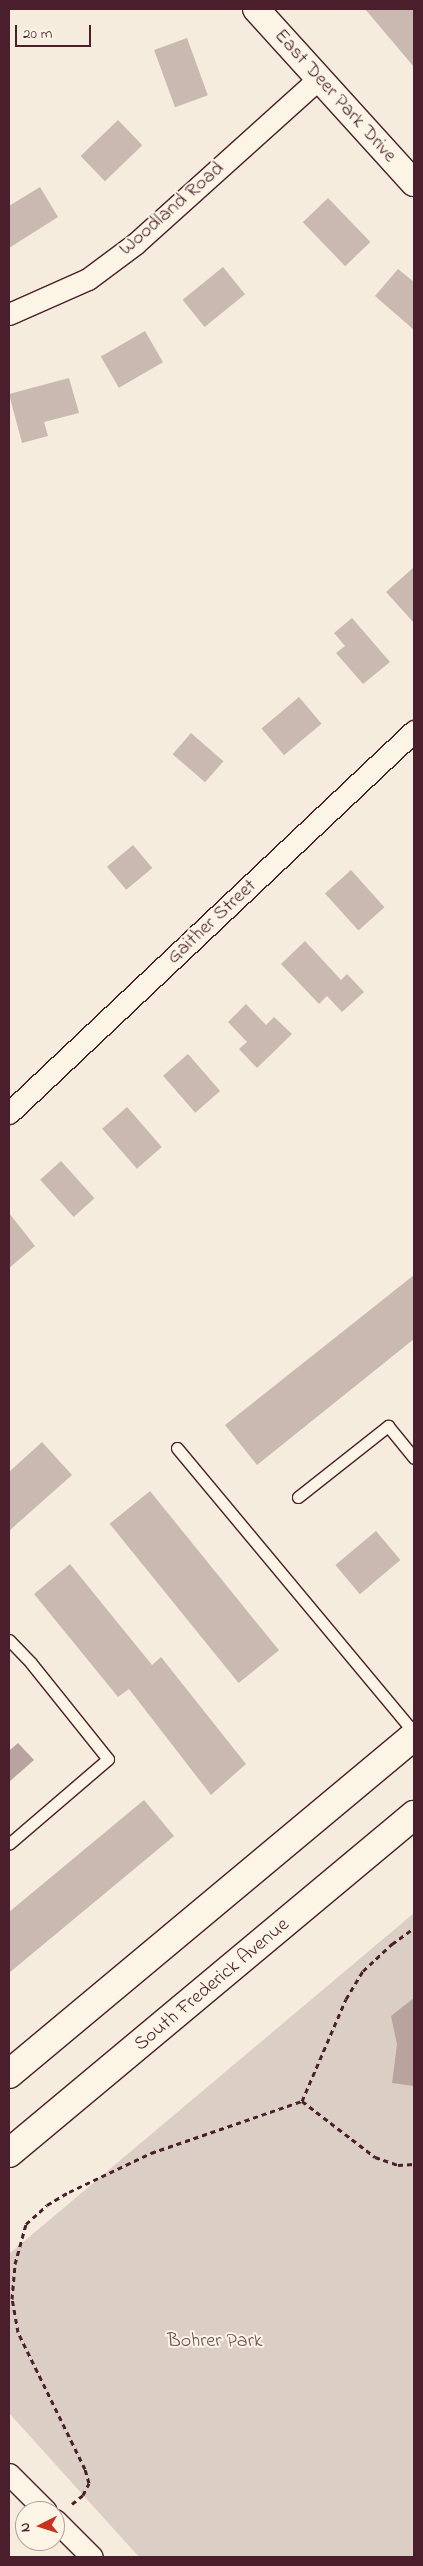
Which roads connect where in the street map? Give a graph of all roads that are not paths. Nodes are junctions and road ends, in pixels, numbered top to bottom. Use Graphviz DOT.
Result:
graph roads {
  1 [pos="256,9"];
  2 [pos="318,79"];
  3 [pos="414,184"];
  4 [pos="9,314"];
  5 [pos="414,731"];
  6 [pos="9,1113"];
  7 [pos="177,1448"];
  8 [pos="414,1458"];
  9 [pos="298,1497"];
  10 [pos="9,1640"];
  11 [pos="414,1732"];
  12 [pos="414,1736"];
  13 [pos="414,1815"];
  14 [pos="9,1844"];
  15 [pos="9,2074"];
  16 [pos="9,2153"];
  17 [pos="9,2474"];
  18 [pos="36,2501"];
  19 [pos="65,2518"];
  20 [pos="92,2557"];
  1 -- 2 [label="street, East Deer Park Drive"];
  2 -- 3 [label="street, East Deer Park Drive"];
  2 -- 4 [label="street, Woodland Road"];
  5 -- 6 [label="street, Gaither Street"];
  7 -- 11 [label="lane"];
  8 -- 9 [label="lane"];
  10 -- 14 [label="lane"];
  12 -- 15 [label="main road"];
  13 -- 16 [label="main road, South Frederick Avenue"];
  17 -- 18 [label="street"];
  19 -- 20 [label="street"];
}
